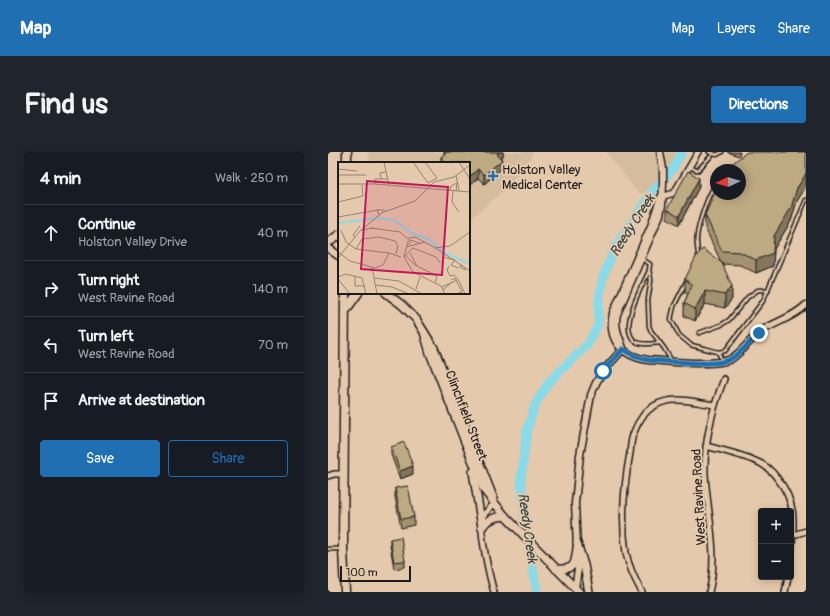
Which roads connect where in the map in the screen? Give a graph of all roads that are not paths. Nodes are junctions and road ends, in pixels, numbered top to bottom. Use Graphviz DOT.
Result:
graph roads {
  1 [pos="348,152"];
  2 [pos="660,152"];
  3 [pos="698,152"];
  4 [pos="708,152"];
  5 [pos="722,152"];
  6 [pos="713,154"];
  7 [pos="347,162"];
  8 [pos="689,167"];
  9 [pos="710,194"];
  10 [pos="662,195"];
  11 [pos="806,200"];
  12 [pos="338,236"];
  13 [pos="328,242"];
  14 [pos="328,248"];
  15 [pos="338,255"];
  16 [pos="698,256"];
  17 [pos="639,258"];
  18 [pos="649,270"];
  19 [pos="689,275"];
  20 [pos="768,290"];
  21 [pos="345,294"];
  22 [pos="357,294"];
  23 [pos="387,294"];
  24 [pos="806,305"];
  25 [pos="345,311"];
  26 [pos="424,332"];
  27 [pos="699,333"];
  28 [pos="660,343"];
  29 [pos="623,349"];
  30 [pos="718,352"];
  31 [pos="671,361"];
  32 [pos="723,362"];
  33 [pos="724,379"];
  34 [pos="714,406"];
  35 [pos="706,446"];
  36 [pos="472,460"];
  37 [pos="344,474"];
  38 [pos="328,476"];
  39 [pos="495,503"];
  40 [pos="791,508"];
  41 [pos="506,516"];
  42 [pos="482,527"];
  43 [pos="806,531"];
  44 [pos="794,534"];
  45 [pos="577,545"];
  46 [pos="328,549"];
  47 [pos="343,549"];
  48 [pos="556,569"];
  49 [pos="787,580"];
  50 [pos="577,590"];
  51 [pos="345,592"];
  52 [pos="494,592"];
  53 [pos="589,592"];
  54 [pos="642,592"];
  55 [pos="709,592"];
  56 [pos="785,592"];
  1 -- 7 [label="highway"];
  2 -- 10 [label="street"];
  3 -- 8 [label="street"];
  4 -- 6 [label="lane"];
  5 -- 6 [label="lane"];
  6 -- 8 [label="lane"];
  8 -- 10 [label="street"];
  9 -- 16 [label="lane"];
  10 -- 17 [label="street"];
  11 -- 20 [label="lane"];
  12 -- 13 [label="highway"];
  14 -- 15 [label="main road"];
  17 -- 18 [label="lane"];
  17 -- 29 [label="street"];
  18 -- 28 [label="lane"];
  18 -- 28 [label="lane"];
  19 -- 30 [label="lane"];
  20 -- 27 [label="lane"];
  20 -- 30 [label="lane"];
  21 -- 25 [label="highway"];
  22 -- 25 [label="highway"];
  23 -- 26 [label="main road, Clinchfield Street"];
  24 -- 32 [label="street"];
  25 -- 37 [label="highway"];
  26 -- 36 [label="main road, Clinchfield Street"];
  26 -- 39 [label="main road, Clinchfield Street"];
  28 -- 31 [label="lane"];
  29 -- 31 [label="street"];
  29 -- 45 [label="street"];
  30 -- 32 [label="lane"];
  31 -- 32 [label="street"];
  33 -- 34 [label="street, West Ravine Road"];
  34 -- 35 [label="street, West Ravine Road"];
  34 -- 54 [label="street"];
  35 -- 40 [label="street"];
  35 -- 55 [label="street, West Ravine Road"];
  36 -- 39 [label="main road, Clinchfield Street"];
  36 -- 42 [label="main road"];
  37 -- 38 [label="street"];
  37 -- 47 [label="highway"];
  39 -- 41 [label="main road, Clinchfield Street"];
  39 -- 42 [label="street"];
  41 -- 42 [label="main road"];
  41 -- 48 [label="main road, Clinchfield Street"];
  42 -- 52 [label="street"];
  43 -- 44 [label="street"];
  45 -- 48 [label="main road"];
  45 -- 50 [label="street"];
  45 -- 53 [label="main road"];
  46 -- 47 [label="lane"];
  47 -- 51 [label="highway"];
  48 -- 50 [label="main road, Clinchfield Street"];
  49 -- 56 [label="street"];
}
